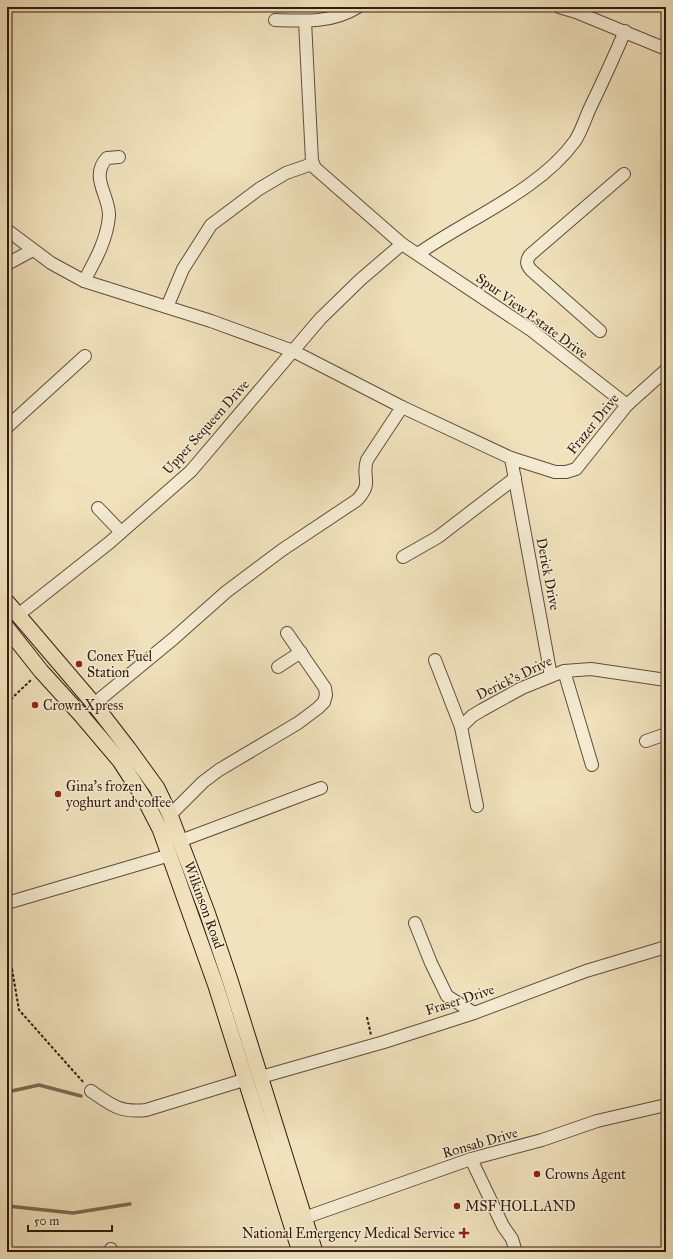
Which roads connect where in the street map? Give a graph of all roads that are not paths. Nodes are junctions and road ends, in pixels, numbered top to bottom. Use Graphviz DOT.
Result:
graph roads {
  1 [pos="358,7"];
  2 [pos="560,7"];
  3 [pos="275,20"];
  4 [pos="305,21"];
  5 [pos="625,31"];
  6 [pos="666,49"];
  7 [pos="119,157"];
  8 [pos="312,164"];
  9 [pos="624,174"];
  10 [pos="7,230"];
  11 [pos="402,244"];
  12 [pos="33,250"];
  13 [pos="418,254"];
  14 [pos="7,264"];
  15 [pos="84,281"];
  16 [pos="167,307"];
  17 [pos="600,331"];
  18 [pos="293,351"];
  19 [pos="84,356"];
  20 [pos="666,370"];
  21 [pos="627,405"];
  22 [pos="402,407"];
  23 [pos="7,427"];
  24 [pos="511,458"];
  25 [pos="514,478"];
  26 [pos="98,508"];
  27 [pos="121,532"];
  28 [pos="403,557"];
  29 [pos="7,602"];
  30 [pos="18,615"];
  31 [pos="7,628"];
  32 [pos="287,633"];
  33 [pos="301,652"];
  34 [pos="434,660"];
  35 [pos="60,665"];
  36 [pos="278,667"];
  37 [pos="564,671"];
  38 [pos="43,674"];
  39 [pos="551,676"];
  40 [pos="666,680"];
  41 [pos="94,704"];
  42 [pos="461,727"];
  43 [pos="666,734"];
  44 [pos="646,741"];
  45 [pos="592,765"];
  46 [pos="321,788"];
  47 [pos="477,806"];
  48 [pos="170,815"];
  49 [pos="180,841"];
  50 [pos="170,854"];
  51 [pos="7,902"];
  52 [pos="415,923"];
  53 [pos="666,947"];
  54 [pos="474,1013"];
  55 [pos="254,1078"];
  56 [pos="91,1091"];
  57 [pos="666,1105"];
  58 [pos="471,1159"];
  59 [pos="304,1218"];
  60 [pos="300,1252"];
  61 [pos="316,1252"];
  62 [pos="516,1252"];
  1 -- 4 [label="street"];
  2 -- 5 [label="street"];
  3 -- 4 [label="street"];
  4 -- 8 [label="street"];
  5 -- 6 [label="street"];
  5 -- 13 [label="street"];
  7 -- 15 [label="street"];
  8 -- 11 [label="street, Spur View Estate Drive"];
  8 -- 16 [label="street"];
  9 -- 17 [label="street"];
  10 -- 12 [label="street, Frazer Drive"];
  11 -- 13 [label="street, Spur View Estate Drive"];
  11 -- 18 [label="street, Upper Sequeen Drive"];
  12 -- 14 [label="street"];
  12 -- 15 [label="street, Frazer Drive"];
  13 -- 21 [label="street, Spur View Estate Drive"];
  15 -- 16 [label="street, Frazer Drive"];
  16 -- 18 [label="street, Frazer Drive"];
  18 -- 22 [label="street, Frazer Drive"];
  18 -- 27 [label="street, Upper Sequeen Drive"];
  19 -- 23 [label="street"];
  20 -- 21 [label="street, Frazer Drive"];
  21 -- 24 [label="street, Frazer Drive"];
  22 -- 24 [label="street, Frazer Drive"];
  22 -- 41 [label="street"];
  24 -- 25 [label="street, Derick Drive"];
  25 -- 28 [label="street"];
  25 -- 39 [label="street, Derick Drive"];
  26 -- 27 [label="street"];
  27 -- 30 [label="street, Upper Sequeen Drive"];
  29 -- 30 [label="main road, Wilkinson Road"];
  30 -- 35 [label="main road, Wilkinson Road"];
  31 -- 38 [label="main road, Wilkinson Road"];
  32 -- 33 [label="street"];
  33 -- 36 [label="street"];
  33 -- 48 [label="street"];
  34 -- 42 [label="street"];
  35 -- 38 [label="main road"];
  35 -- 41 [label="main road, Wilkinson Road"];
  37 -- 39 [label="street, Derick's Drive"];
  37 -- 40 [label="street, Derick's Drive"];
  37 -- 45 [label="street"];
  38 -- 50 [label="main road, Wilkinson Road"];
  39 -- 42 [label="street, Derick's Drive"];
  41 -- 48 [label="main road, Wilkinson Road"];
  42 -- 47 [label="street"];
  43 -- 44 [label="street"];
  46 -- 49 [label="street"];
  48 -- 49 [label="main road, Wilkinson Road"];
  49 -- 55 [label="main road, Wilkinson Road"];
  50 -- 51 [label="street"];
  50 -- 55 [label="main road, Wilkinson Road"];
  52 -- 54 [label="street"];
  53 -- 54 [label="street, Fraser Drive"];
  54 -- 55 [label="street, Fraser Drive"];
  55 -- 56 [label="street, Fraser Drive"];
  55 -- 59 [label="main road, Wilkinson Road"];
  55 -- 60 [label="main road, Wilkinson Road"];
  57 -- 58 [label="street, Ronsab Drive"];
  58 -- 59 [label="street, Ronsab Drive"];
  58 -- 62 [label="street"];
  59 -- 61 [label="main road, Wilkinson Road"];
}
